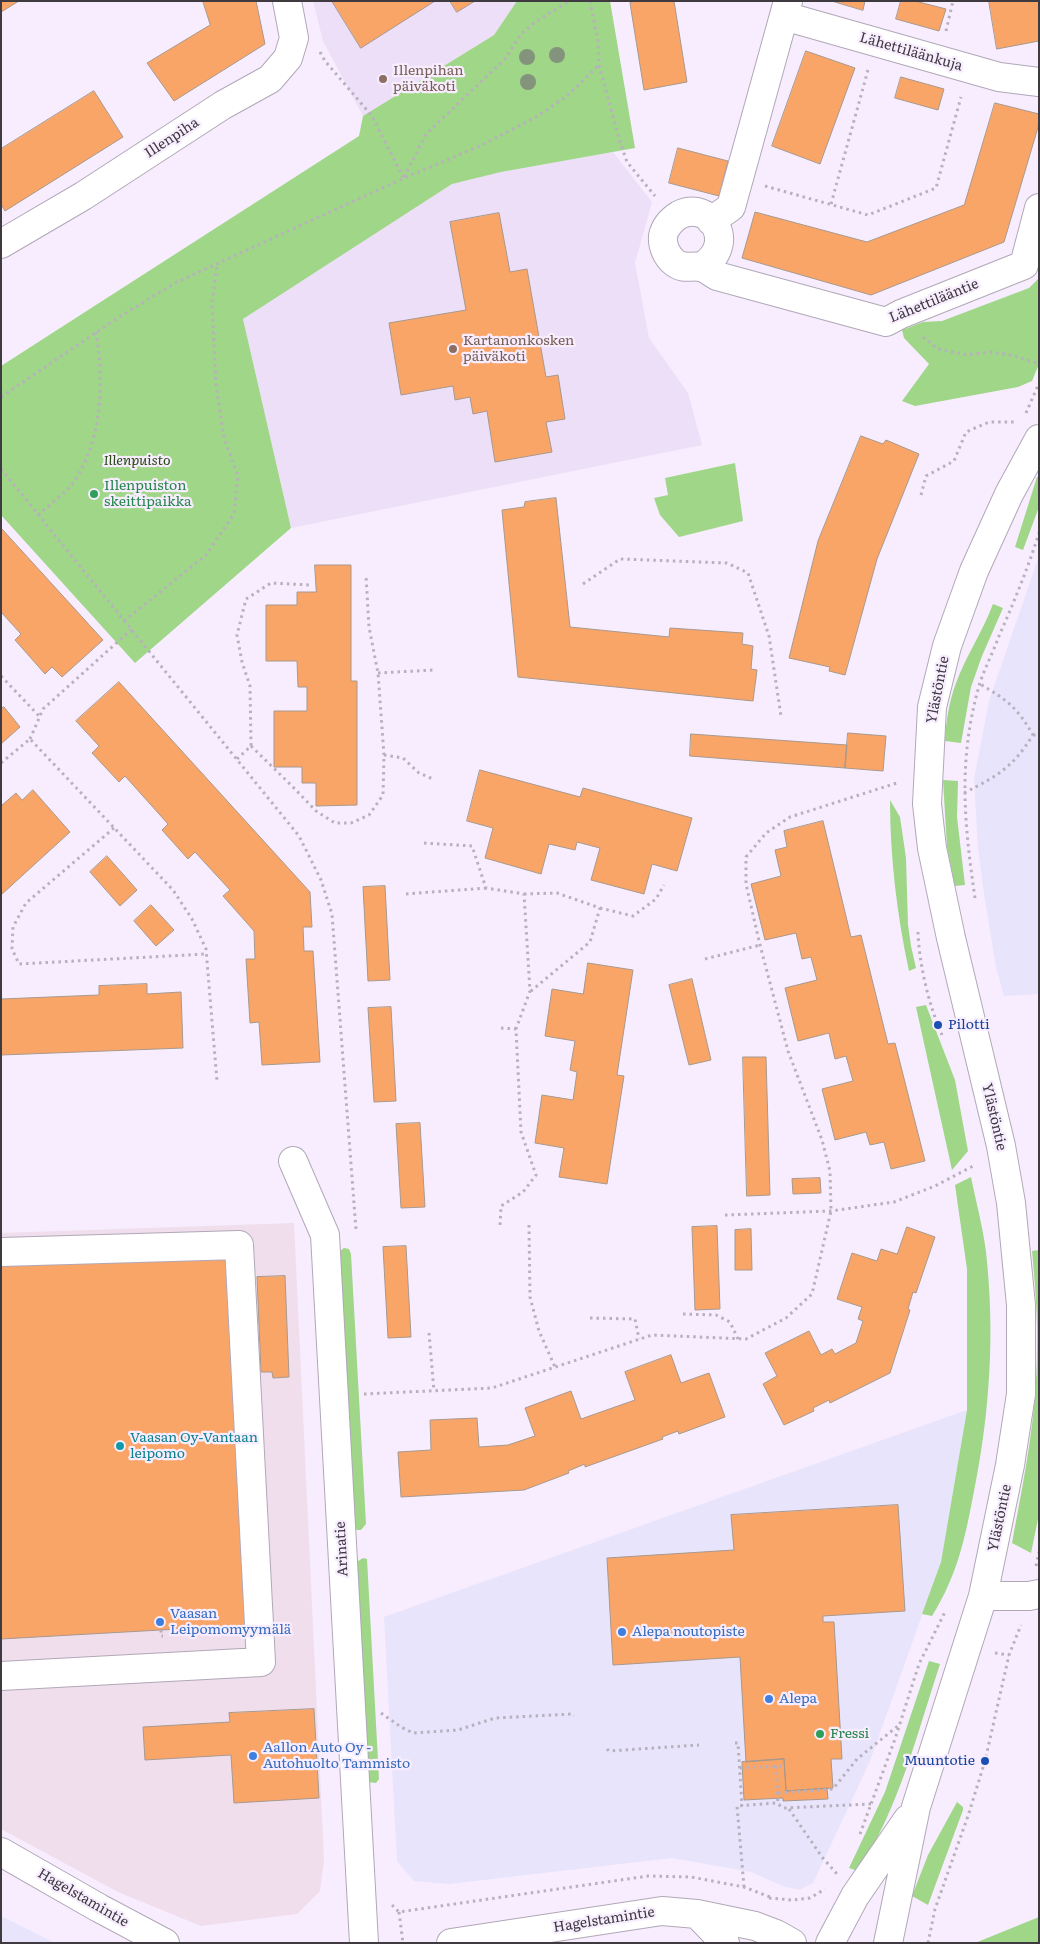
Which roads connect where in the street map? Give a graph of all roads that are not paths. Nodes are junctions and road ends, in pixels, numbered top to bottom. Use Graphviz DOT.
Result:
graph roads {
  1 [pos="287,1"];
  2 [pos="786,9"];
  3 [pos="1039,82"];
  4 [pos="1039,208"];
  5 [pos="712,221"];
  6 [pos="1,244"];
  7 [pos="701,267"];
  8 [pos="1030,431"];
  9 [pos="293,1161"];
  10 [pos="1,1252"];
  11 [pos="1034,1595"];
  12 [pos="983,1596"];
  13 [pos="1,1676"];
  14 [pos="916,1807"];
  15 [pos="1,1852"];
  16 [pos="697,1914"];
  17 [pos="164,1943"];
  18 [pos="364,1943"];
  19 [pos="451,1943"];
  20 [pos="725,1943"];
  21 [pos="792,1943"];
  22 [pos="830,1943"];
  23 [pos="888,1943"];
  1 -- 6 [label="street, Illenpiha"];
  2 -- 3 [label="street, Lähettiläänkuja"];
  2 -- 5 [label="street"];
  4 -- 7 [label="street, Lähettilääntie"];
  5 -- 7 [label="street"];
  5 -- 7 [label="street, Lähettilääntie"];
  8 -- 12 [label="street, Ylästöntie"];
  9 -- 18 [label="street, Arinatie"];
  10 -- 13 [label="street"];
  11 -- 12 [label="street"];
  12 -- 14 [label="street, Ylästöntie"];
  14 -- 22 [label="street, Ylästöntie"];
  14 -- 23 [label="street, Ylästöntie"];
  15 -- 17 [label="street, Hagelstamintie"];
  16 -- 19 [label="street, Hagelstamintie"];
  16 -- 20 [label="street"];
  16 -- 21 [label="street, Hagelstamintie"];
}
